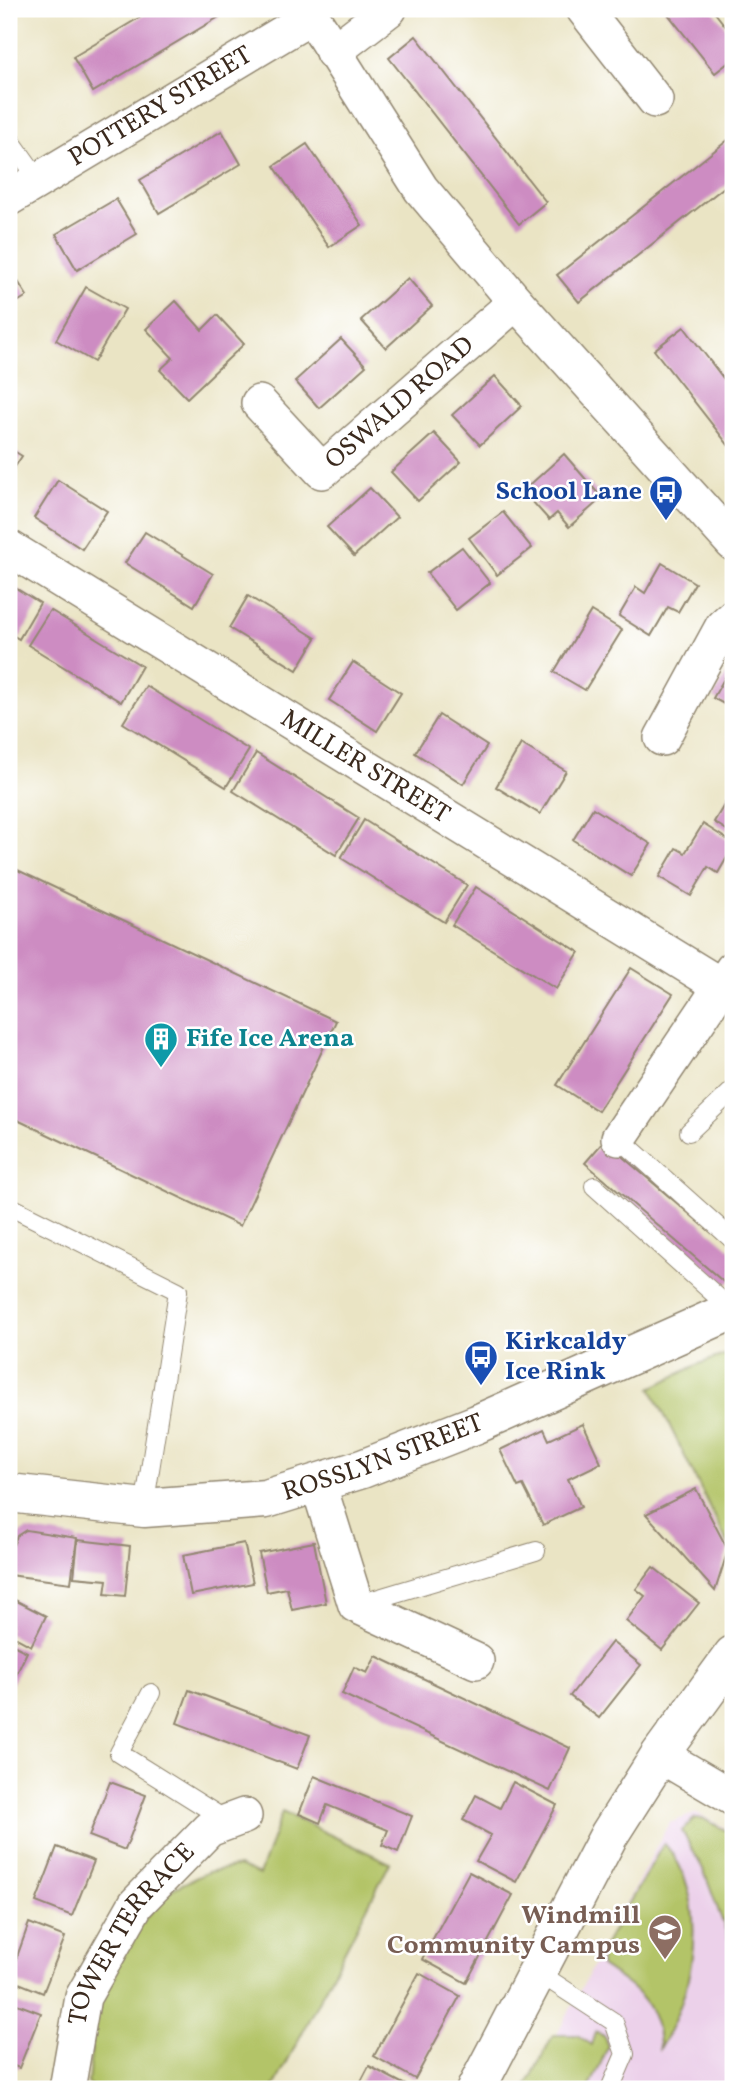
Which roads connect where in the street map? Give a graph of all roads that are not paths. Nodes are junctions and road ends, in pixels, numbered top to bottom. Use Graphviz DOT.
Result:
graph roads {
  1 [pos="388,9"];
  2 [pos="584,9"];
  3 [pos="310,13"];
  4 [pos="333,52"];
  5 [pos="655,100"];
  6 [pos="9,138"];
  7 [pos="39,180"];
  8 [pos="9,198"];
  9 [pos="516,302"];
  10 [pos="259,403"];
  11 [pos="733,543"];
  12 [pos="9,548"];
  13 [pos="733,617"];
  14 [pos="662,738"];
  15 [pos="727,978"];
  16 [pos="733,1090"];
  17 [pos="689,1132"];
  18 [pos="619,1138"];
  19 [pos="594,1185"];
  20 [pos="9,1206"];
  21 [pos="733,1240"];
  22 [pos="732,1310"];
  23 [pos="318,1483"];
  24 [pos="9,1493"];
  25 [pos="144,1508"];
  26 [pos="537,1551"];
  27 [pos="356,1605"];
  28 [pos="733,1655"];
  29 [pos="477,1661"];
  30 [pos="151,1693"];
  31 [pos="660,1755"];
  32 [pos="733,1798"];
  33 [pos="237,1819"];
  34 [pos="539,1973"];
  35 [pos="67,2089"];
  36 [pos="477,2089"];
  37 [pos="610,2089"];
  1 -- 4 [label="street"];
  2 -- 5 [label="street"];
  3 -- 4 [label="street"];
  3 -- 7 [label="street, POTTERY STREET"];
  4 -- 9 [label="street"];
  6 -- 7 [label="lane"];
  7 -- 8 [label="street, POTTERY STREET"];
  9 -- 10 [label="street, OSWALD ROAD"];
  9 -- 11 [label="street"];
  12 -- 15 [label="street, MILLER STREET"];
  13 -- 14 [label="street"];
  15 -- 18 [label="street"];
  16 -- 17 [label="lane"];
  18 -- 21 [label="lane"];
  19 -- 22 [label="lane"];
  20 -- 25 [label="lane"];
  22 -- 23 [label="main road, ROSSLYN STREET"];
  23 -- 25 [label="main road, ROSSLYN STREET"];
  23 -- 27 [label="street"];
  24 -- 25 [label="main road, ROSSLYN STREET"];
  26 -- 27 [label="lane"];
  27 -- 29 [label="street"];
  28 -- 31 [label="main road"];
  30 -- 33 [label="lane"];
  31 -- 32 [label="street"];
  31 -- 34 [label="main road"];
  33 -- 35 [label="street, TOWER TERRACE"];
  34 -- 36 [label="main road"];
  34 -- 37 [label="lane"];
}
